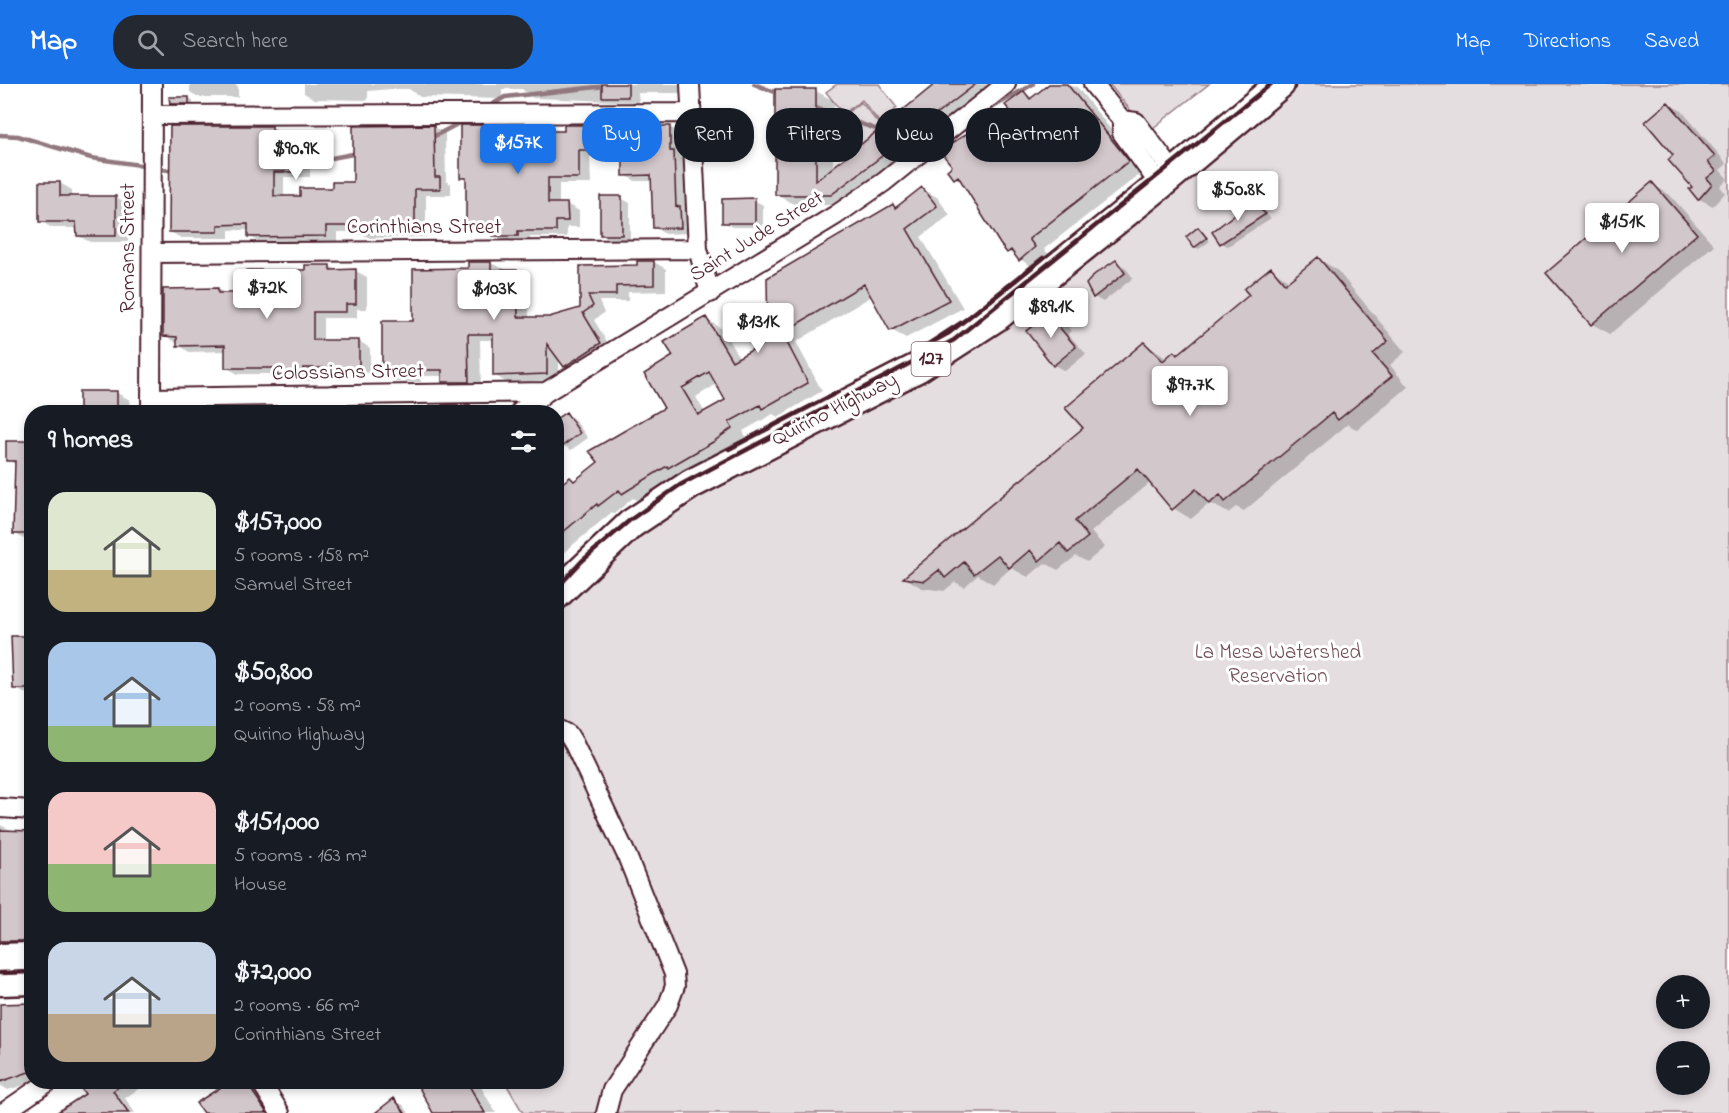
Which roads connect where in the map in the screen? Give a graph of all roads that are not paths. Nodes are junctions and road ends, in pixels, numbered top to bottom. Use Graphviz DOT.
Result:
graph roads {
  1 [pos="152,84"];
  2 [pos="690,84"];
  3 [pos="1006,84"];
  4 [pos="1093,84"];
  5 [pos="1252,84"];
  6 [pos="1280,84"];
  7 [pos="690,108"];
  8 [pos="674,113"];
  9 [pos="152,115"];
  10 [pos="693,162"];
  11 [pos="1162,172"];
  12 [pos="698,249"];
  13 [pos="152,253"];
  14 [pos="710,293"];
  15 [pos="546,392"];
  16 [pos="331,395"];
  17 [pos="151,405"];
  18 [pos="320,405"];
  19 [pos="529,405"];
  20 [pos="564,566"];
  21 [pos="564,587"];
  22 [pos="564,732"];
  23 [pos="0,808"];
  24 [pos="24,810"];
  25 [pos="24,957"];
  26 [pos="0,958"];
  27 [pos="24,980"];
  28 [pos="0,981"];
  29 [pos="38,1089"];
  30 [pos="265,1089"];
  31 [pos="3,1113"];
  32 [pos="280,1113"];
  33 [pos="606,1113"];
  1 -- 9 [label="street, Romans Street"];
  2 -- 7 [label="street"];
  3 -- 14 [label="street, Saint Jude Street"];
  4 -- 11 [label="street"];
  5 -- 11 [label="main road, Quirino Highway / 127"];
  6 -- 11 [label="main road, Quirino Highway / 127"];
  8 -- 9 [label="street"];
  9 -- 13 [label="street, Romans Street"];
  10 -- 12 [label="street"];
  11 -- 20 [label="main road, Quirino Highway / 127"];
  11 -- 21 [label="main road, Quirino Highway / 127"];
  12 -- 13 [label="street, Corinthians Street"];
  12 -- 14 [label="street"];
  13 -- 17 [label="street, Romans Street"];
  14 -- 15 [label="street, Saint Jude Street"];
  15 -- 16 [label="street, Colossians Street"];
  15 -- 19 [label="street, Saint Jude Street"];
  16 -- 17 [label="street, Colossians Street"];
  16 -- 18 [label="street"];
  22 -- 33 [label="street"];
  23 -- 24 [label="street"];
  25 -- 26 [label="main road"];
  27 -- 28 [label="main road"];
  29 -- 31 [label="street"];
  30 -- 32 [label="street"];
}
